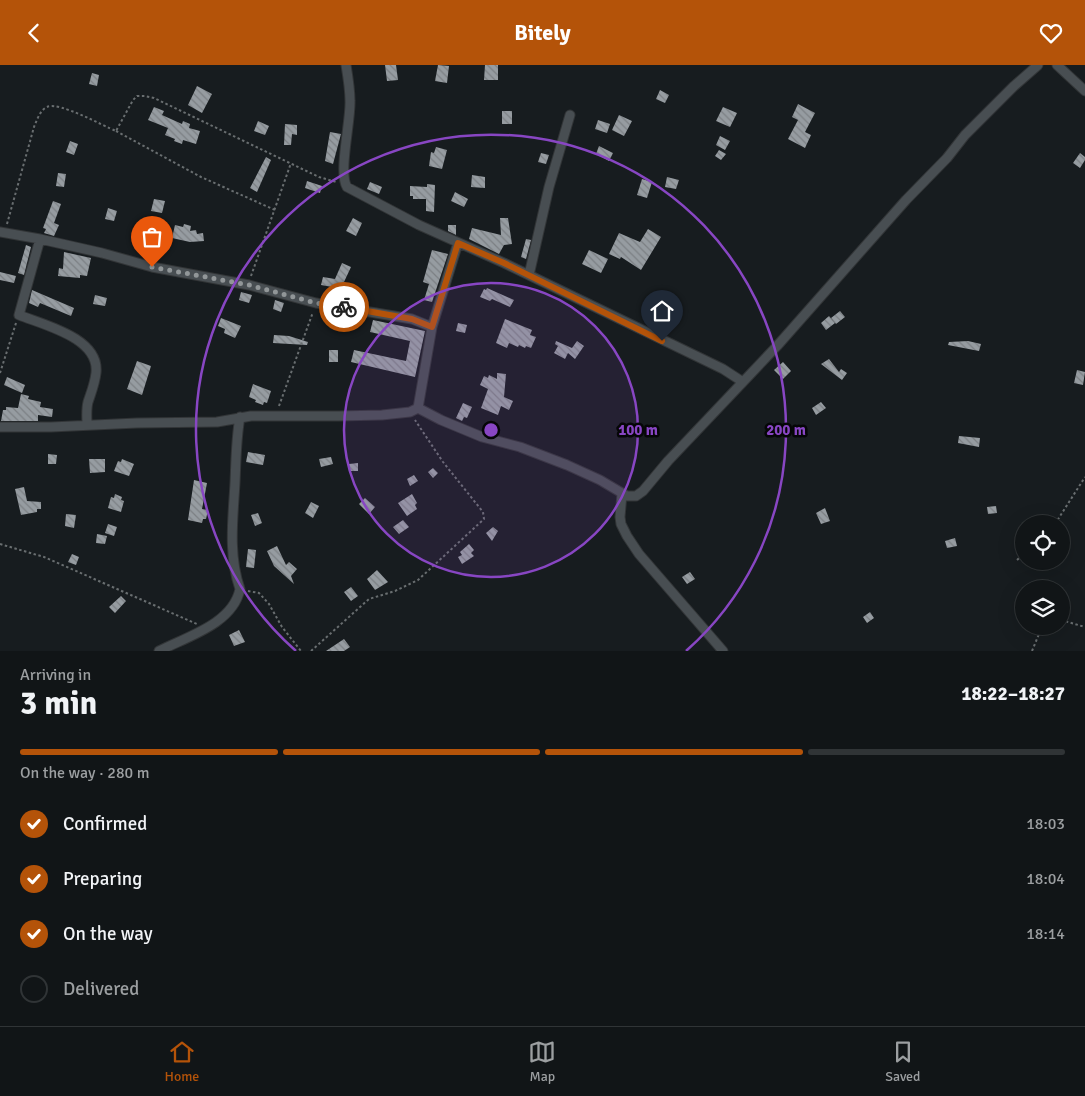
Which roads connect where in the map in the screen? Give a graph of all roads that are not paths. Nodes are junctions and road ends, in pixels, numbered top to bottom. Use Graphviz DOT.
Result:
graph roads {
  1 [pos="346,65"];
  2 [pos="1038,65"];
  3 [pos="1057,65"];
  4 [pos="1085,91"];
  5 [pos="570,115"];
  6 [pos="2,232"];
  7 [pos="40,239"];
  8 [pos="458,243"];
  9 [pos="529,275"];
  10 [pos="432,327"];
  11 [pos="743,382"];
  12 [pos="418,408"];
  13 [pos="240,417"];
  14 [pos="87,425"];
  15 [pos="0,427"];
  16 [pos="622,494"];
  17 [pos="159,651"];
  18 [pos="723,651"];
  1 -- 8 [label="street"];
  2 -- 11 [label="street"];
  3 -- 4 [label="street"];
  5 -- 9 [label="street"];
  6 -- 7 [label="street"];
  7 -- 10 [label="street"];
  7 -- 14 [label="street"];
  8 -- 9 [label="street"];
  8 -- 10 [label="street"];
  9 -- 11 [label="street"];
  10 -- 12 [label="street"];
  11 -- 16 [label="street"];
  12 -- 13 [label="street"];
  12 -- 16 [label="street"];
  13 -- 14 [label="street"];
  13 -- 17 [label="street"];
  14 -- 15 [label="street"];
  16 -- 18 [label="street"];
}
